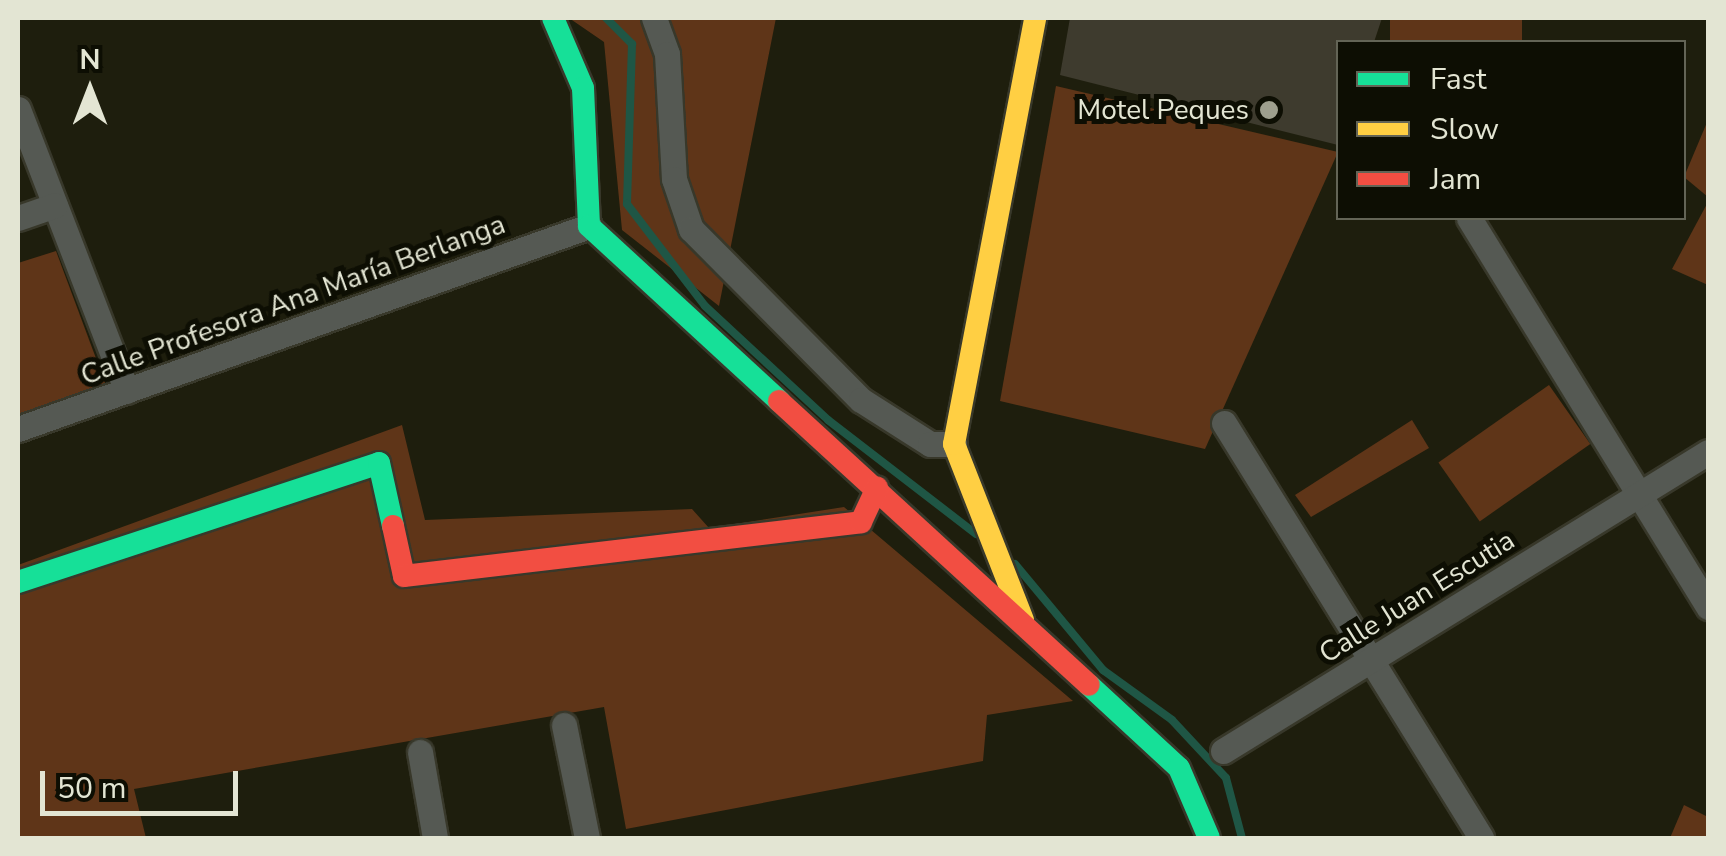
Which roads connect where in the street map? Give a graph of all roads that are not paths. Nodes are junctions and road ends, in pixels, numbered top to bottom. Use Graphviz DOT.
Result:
graph roads {
  1 [pos="553,18"];
  2 [pos="654,18"];
  3 [pos="1035,18"];
  4 [pos="18,108"];
  5 [pos="55,205"];
  6 [pos="18,218"];
  7 [pos="1469,220"];
  8 [pos="588,226"];
  9 [pos="126,391"];
  10 [pos="1224,424"];
  11 [pos="18,429"];
  12 [pos="954,444"];
  13 [pos="1708,452"];
  14 [pos="877,488"];
  15 [pos="1642,491"];
  16 [pos="18,582"];
  17 [pos="1708,608"];
  18 [pos="1024,621"];
  19 [pos="1369,664"];
  20 [pos="564,725"];
  21 [pos="1223,751"];
  22 [pos="420,752"];
  23 [pos="435,838"];
  24 [pos="588,838"];
  25 [pos="1209,838"];
  26 [pos="1480,838"];
  1 -- 8 [label="street"];
  2 -- 12 [label="street"];
  3 -- 12 [label="street"];
  4 -- 5 [label="street"];
  5 -- 6 [label="street"];
  5 -- 9 [label="street"];
  7 -- 15 [label="street"];
  8 -- 9 [label="street, Calle Profesora Ana María Berlanga"];
  8 -- 14 [label="street"];
  9 -- 11 [label="street, Calle Profesora Ana María Berlanga"];
  10 -- 19 [label="street"];
  12 -- 18 [label="street"];
  13 -- 15 [label="street, Calle Juan Escutia"];
  14 -- 16 [label="street"];
  14 -- 18 [label="street"];
  15 -- 17 [label="street"];
  15 -- 19 [label="street, Calle Juan Escutia"];
  18 -- 25 [label="street"];
  19 -- 21 [label="street, Calle Juan Escutia"];
  19 -- 26 [label="street"];
  20 -- 24 [label="street"];
  22 -- 23 [label="street"];
}
